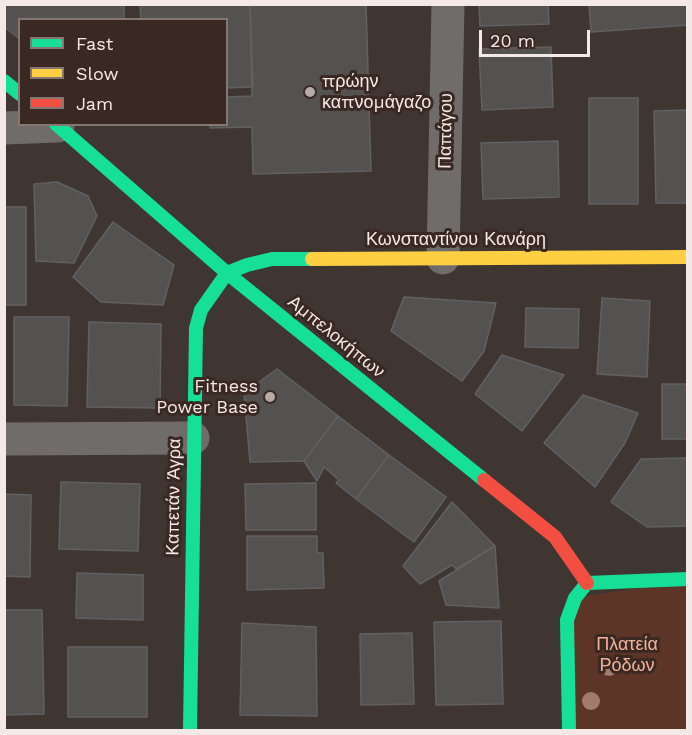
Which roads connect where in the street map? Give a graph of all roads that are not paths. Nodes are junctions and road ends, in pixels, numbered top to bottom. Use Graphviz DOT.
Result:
graph roads {
  1 [pos="448,4"];
  2 [pos="4,81"];
  3 [pos="18,92"];
  4 [pos="39,126"];
  5 [pos="58,126"];
  6 [pos="4,128"];
  7 [pos="687,257"];
  8 [pos="443,258"];
  9 [pos="227,273"];
  10 [pos="193,438"];
  11 [pos="4,440"];
  12 [pos="687,579"];
  13 [pos="587,583"];
  14 [pos="190,730"];
  15 [pos="569,730"];
  1 -- 8 [label="street, Παπάγου"];
  2 -- 3 [label="street"];
  4 -- 6 [label="street"];
  5 -- 9 [label="street, Αμπελοκήπων"];
  7 -- 8 [label="street, Κωνσταντίνου Κανάρη"];
  8 -- 9 [label="street, Κωνσταντίνου Κανάρη"];
  9 -- 10 [label="street, Καπετάν Άγρα"];
  9 -- 13 [label="street, Αμπελοκήπων"];
  10 -- 11 [label="street"];
  10 -- 14 [label="street, Καπετάν Άγρα"];
  12 -- 13 [label="street"];
  13 -- 15 [label="street"];
}
